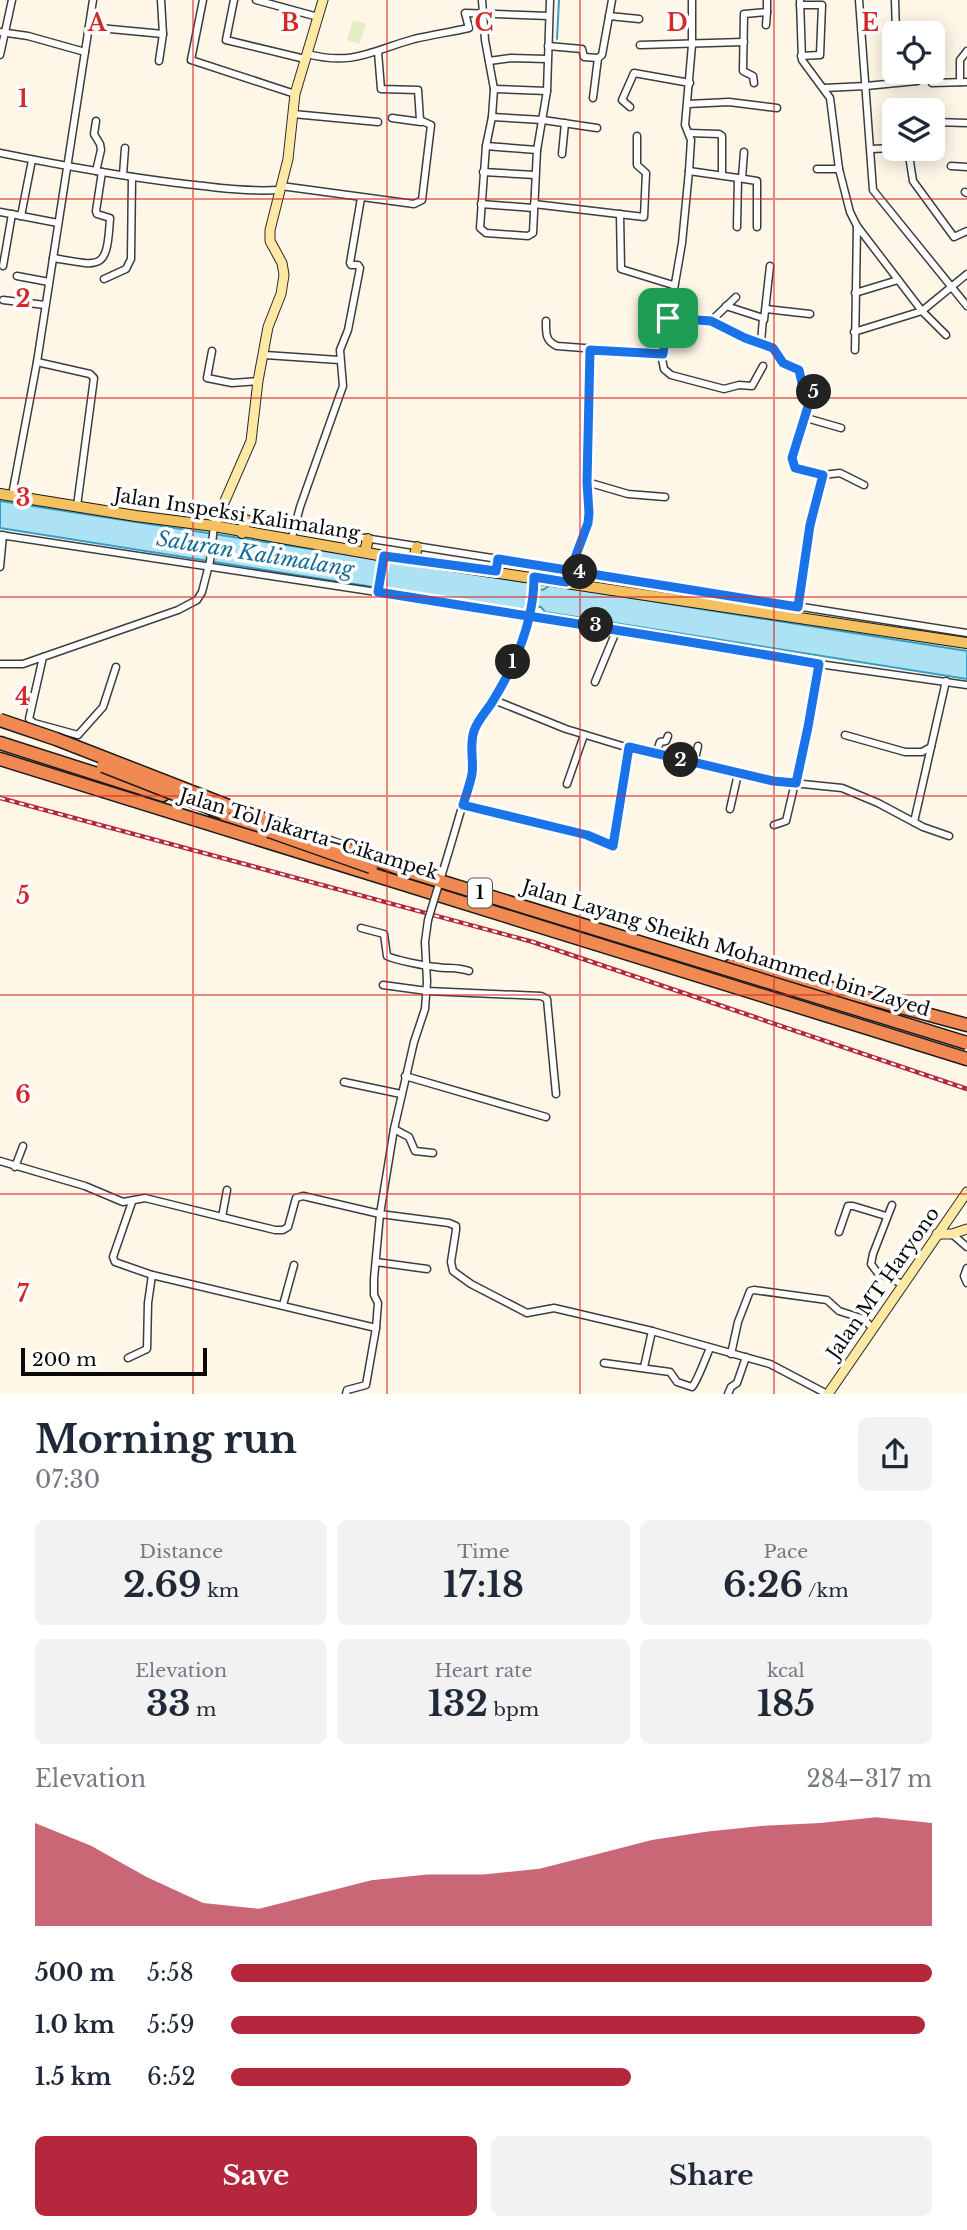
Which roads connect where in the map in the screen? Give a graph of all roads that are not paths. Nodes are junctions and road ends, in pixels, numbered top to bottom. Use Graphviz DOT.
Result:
graph roads {
  1 [pos="12,0"];
  2 [pos="93,0"];
  3 [pos="161,0"];
  4 [pos="203,0"];
  5 [pos="234,0"];
  6 [pos="256,0"];
  7 [pos="323,0"];
  8 [pos="482,0"];
  9 [pos="550,0"];
  10 [pos="612,0"];
  11 [pos="692,0"];
  12 [pos="767,0"];
  13 [pos="859,0"];
  14 [pos="895,0"];
  15 [pos="800,3"];
  16 [pos="767,12"];
  17 [pos="482,15"];
  18 [pos="549,16"];
  19 [pos="609,16"];
  20 [pos="318,17"];
  21 [pos="639,19"];
  22 [pos="896,21"];
  23 [pos="766,25"];
  24 [pos="89,27"];
  25 [pos="2,32"];
  26 [pos="163,34"];
  27 [pos="744,42"];
  28 [pos="640,45"];
  29 [pos="692,45"];
  30 [pos="548,46"];
  31 [pos="967,51"];
  32 [pos="85,52"];
  33 [pos="378,52"];
  34 [pos="0,55"];
  35 [pos="801,55"];
  36 [pos="306,56"];
  37 [pos="598,58"];
  38 [pos="547,59"];
  39 [pos="159,61"];
  40 [pos="489,61"];
  41 [pos="964,82"];
  42 [pos="690,83"];
  43 [pos="754,83"];
  44 [pos="945,83"];
  45 [pos="886,84"];
  46 [pos="866,86"];
  47 [pos="824,88"];
  48 [pos="494,89"];
  49 [pos="547,91"];
  50 [pos="295,94"];
  51 [pos="593,98"];
  52 [pos="688,104"];
  53 [pos="630,107"];
  54 [pos="777,108"];
  55 [pos="293,114"];
  56 [pos="492,117"];
  57 [pos="392,118"];
  58 [pos="543,120"];
  59 [pos="96,121"];
  60 [pos="378,122"];
  61 [pos="421,122"];
  62 [pos="945,122"];
  63 [pos="565,123"];
  64 [pos="967,123"];
  65 [pos="597,128"];
  66 [pos="689,134"];
  67 [pos="637,136"];
  68 [pos="485,146"];
  69 [pos="125,148"];
  70 [pos="871,149"];
  71 [pos="882,149"];
  72 [pos="537,150"];
  73 [pos="744,152"];
  74 [pos="0,153"];
  75 [pos="562,154"];
  76 [pos="32,160"];
  77 [pos="910,161"];
  78 [pos="951,166"];
  79 [pos="67,167"];
  80 [pos="967,167"];
  81 [pos="817,169"];
  82 [pos="839,169"];
  83 [pos="689,171"];
  84 [pos="99,172"];
  85 [pos="483,172"];
  86 [pos="535,175"];
  87 [pos="722,175"];
  88 [pos="123,176"];
  89 [pos="132,177"];
  90 [pos="740,178"];
  91 [pos="281,188"];
  92 [pos="361,198"];
  93 [pos="481,204"];
  94 [pos="534,206"];
  95 [pos="0,212"];
  96 [pos="12,214"];
  97 [pos="620,214"];
  98 [pos="21,216"];
  99 [pos="58,223"];
  100 [pos="857,226"];
  101 [pos="737,227"];
  102 [pos="757,227"];
  103 [pos="967,231"];
  104 [pos="53,258"];
  105 [pos="3,266"];
  106 [pos="770,266"];
  107 [pos="967,274"];
  108 [pos="17,276"];
  109 [pos="104,279"];
  110 [pos="898,280"];
  111 [pos="49,282"];
  112 [pos="673,285"];
  113 [pos="952,288"];
  114 [pos="855,293"];
  115 [pos="736,297"];
  116 [pos="3,300"];
  117 [pos="46,305"];
  118 [pos="726,306"];
  119 [pos="967,306"];
  120 [pos="766,310"];
  121 [pos="922,311"];
  122 [pos="810,314"];
  123 [pos="668,318"];
  124 [pos="764,320"];
  125 [pos="545,321"];
  126 [pos="711,321"];
  127 [pos="854,332"];
  128 [pos="946,335"];
  129 [pos="761,342"];
  130 [pos="590,350"];
  131 [pos="855,350"];
  132 [pos="212,351"];
  133 [pos="663,354"];
  134 [pos="265,355"];
  135 [pos="340,360"];
  136 [pos="37,362"];
  137 [pos="763,366"];
  138 [pos="258,381"];
  139 [pos="803,416"];
  140 [pos="841,428"];
  141 [pos="823,475"];
  142 [pos="587,482"];
  143 [pos="864,485"];
  144 [pos="0,494"];
  145 [pos="12,495"];
  146 [pos="665,496"];
  147 [pos="77,506"];
  148 [pos="219,515"];
  149 [pos="246,520"];
  150 [pos="295,527"];
  151 [pos="214,530"];
  152 [pos="242,533"];
  153 [pos="2,535"];
  154 [pos="368,539"];
  155 [pos="291,541"];
  156 [pos="417,547"];
  157 [pos="365,552"];
  158 [pos="384,557"];
  159 [pos="414,559"];
  160 [pos="498,559"];
  161 [pos="209,564"];
  162 [pos="0,567"];
  163 [pos="496,571"];
  164 [pos="570,571"];
  165 [pos="534,582"];
  166 [pos="566,582"];
  167 [pos="378,590"];
  168 [pos="530,612"];
  169 [pos="797,612"];
  170 [pos="617,629"];
  171 [pos="967,633"];
  172 [pos="967,643"];
  173 [pos="43,657"];
  174 [pos="0,664"];
  175 [pos="819,664"];
  176 [pos="116,667"];
  177 [pos="946,681"];
  178 [pos="595,682"];
  179 [pos="967,685"];
  180 [pos="494,700"];
  181 [pos="0,720"];
  182 [pos="0,729"];
  183 [pos="584,735"];
  184 [pos="668,736"];
  185 [pos="845,736"];
  186 [pos="0,743"];
  187 [pos="698,746"];
  188 [pos="629,747"];
  189 [pos="931,747"];
  190 [pos="656,754"];
  191 [pos="0,759"];
  192 [pos="694,763"];
  193 [pos="738,774"];
  194 [pos="796,783"];
  195 [pos="567,784"];
  196 [pos="463,805"];
  197 [pos="730,809"];
  198 [pos="914,822"];
  199 [pos="774,825"];
  200 [pos="949,836"];
  201 [pos="361,928"];
  202 [pos="709,963"];
  203 [pos="425,964"];
  204 [pos="468,971"];
  205 [pos="383,985"];
  206 [pos="427,991"];
  207 [pos="967,1025"];
  208 [pos="967,1041"];
  209 [pos="967,1049"];
  210 [pos="967,1059"];
  211 [pos="405,1076"];
  212 [pos="344,1082"];
  213 [pos="401,1094"];
  214 [pos="556,1094"];
  215 [pos="547,1116"];
  216 [pos="394,1129"];
  217 [pos="23,1146"];
  218 [pos="433,1153"];
  219 [pos="0,1161"];
  220 [pos="15,1167"];
  221 [pos="228,1190"];
  222 [pos="967,1192"];
  223 [pos="132,1202"];
  224 [pos="892,1205"];
  225 [pos="380,1214"];
  226 [pos="886,1216"];
  227 [pos="222,1217"];
  228 [pos="967,1229"];
  229 [pos="839,1232"];
  230 [pos="937,1234"];
  231 [pos="952,1234"];
  232 [pos="967,1247"];
  233 [pos="376,1262"];
  234 [pos="294,1265"];
  235 [pos="967,1268"];
  236 [pos="427,1269"];
  237 [pos="152,1275"];
  238 [pos="967,1283"];
  239 [pos="902,1284"];
  240 [pos="284,1305"];
  241 [pos="376,1328"];
  242 [pos="872,1328"];
  243 [pos="652,1331"];
  244 [pos="710,1348"];
  245 [pos="731,1354"];
  246 [pos="746,1357"];
  247 [pos="128,1358"];
  248 [pos="604,1363"];
  249 [pos="644,1367"];
  250 [pos="345,1394"];
  251 [pos="729,1394"];
  252 [pos="827,1394"];
  1 -- 25 [label="street"];
  2 -- 24 [label="street"];
  3 -- 26 [label="street"];
  4 -- 50 [label="street"];
  5 -- 36 [label="street"];
  6 -- 20 [label="street"];
  7 -- 20 [label="street"];
  8 -- 17 [label="street"];
  9 -- 18 [label="street"];
  10 -- 19 [label="street"];
  11 -- 29 [label="street"];
  12 -- 16 [label="street"];
  13 -- 46 [label="street"];
  14 -- 22 [label="street"];
  15 -- 35 [label="street"];
  15 -- 35 [label="street"];
  16 -- 23 [label="street"];
  16 -- 27 [label="street"];
  17 -- 18 [label="street"];
  17 -- 33 [label="street"];
  17 -- 40 [label="street"];
  18 -- 30 [label="street"];
  19 -- 21 [label="street"];
  19 -- 37 [label="street"];
  20 -- 36 [label="street"];
  24 -- 26 [label="street"];
  24 -- 32 [label="street"];
  25 -- 32 [label="street"];
  25 -- 34 [label="street"];
  26 -- 39 [label="street"];
  27 -- 29 [label="street"];
  27 -- 43 [label="street"];
  28 -- 29 [label="street"];
  29 -- 42 [label="street"];
  30 -- 37 [label="street"];
  30 -- 38 [label="street"];
  31 -- 41 [label="street"];
  32 -- 79 [label="street"];
  33 -- 36 [label="street"];
  33 -- 61 [label="street"];
  35 -- 47 [label="street"];
  36 -- 50 [label="street"];
  37 -- 51 [label="street"];
  38 -- 40 [label="street"];
  38 -- 49 [label="street"];
  40 -- 48 [label="street"];
  41 -- 44 [label="street"];
  42 -- 52 [label="street"];
  42 -- 53 [label="street"];
  45 -- 46 [label="street"];
  46 -- 47 [label="street"];
  46 -- 70 [label="street"];
  47 -- 82 [label="street"];
  48 -- 49 [label="street"];
  48 -- 56 [label="street"];
  49 -- 58 [label="street"];
  50 -- 55 [label="street"];
  52 -- 54 [label="street"];
  52 -- 66 [label="street"];
  55 -- 60 [label="street"];
  55 -- 91 [label="street"];
  56 -- 58 [label="street"];
  56 -- 68 [label="street"];
  57 -- 61 [label="street"];
  58 -- 63 [label="street"];
  58 -- 72 [label="street"];
  59 -- 84 [label="street"];
  61 -- 92 [label="street"];
  62 -- 64 [label="street"];
  63 -- 65 [label="street"];
  63 -- 75 [label="street"];
  66 -- 83 [label="street"];
  66 -- 87 [label="street"];
  67 -- 97 [label="street"];
  68 -- 72 [label="street"];
  68 -- 85 [label="street"];
  69 -- 88 [label="street"];
  70 -- 71 [label="street"];
  70 -- 113 [label="street"];
  72 -- 86 [label="street"];
  73 -- 90 [label="street"];
  74 -- 76 [label="street"];
  76 -- 79 [label="street"];
  76 -- 98 [label="street"];
  77 -- 103 [label="street"];
  78 -- 80 [label="street"];
  79 -- 84 [label="street"];
  79 -- 99 [label="street"];
  81 -- 82 [label="street"];
  82 -- 100 [label="street"];
  83 -- 87 [label="street"];
  83 -- 112 [label="street"];
  84 -- 88 [label="street"];
  84 -- 104 [label="street"];
  85 -- 86 [label="street"];
  85 -- 93 [label="street"];
  86 -- 94 [label="street"];
  87 -- 90 [label="street"];
  88 -- 89 [label="street"];
  89 -- 91 [label="street"];
  89 -- 109 [label="street"];
  90 -- 101 [label="street"];
  90 -- 102 [label="street"];
  91 -- 92 [label="street"];
  91 -- 134 [label="street"];
  92 -- 135 [label="street"];
  93 -- 94 [label="street"];
  93 -- 94 [label="street"];
  94 -- 97 [label="street"];
  95 -- 96 [label="street"];
  96 -- 98 [label="street"];
  96 -- 105 [label="street"];
  97 -- 112 [label="street"];
  98 -- 99 [label="street"];
  99 -- 104 [label="street"];
  100 -- 110 [label="street"];
  100 -- 114 [label="street"];
  104 -- 111 [label="street"];
  106 -- 120 [label="street"];
  107 -- 113 [label="street"];
  108 -- 111 [label="street"];
  110 -- 114 [label="street"];
  110 -- 121 [label="street"];
  111 -- 117 [label="street"];
  112 -- 123 [label="street"];
  113 -- 119 [label="street"];
  113 -- 121 [label="street"];
  114 -- 127 [label="street"];
  115 -- 118 [label="street"];
  116 -- 117 [label="street"];
  117 -- 136 [label="street"];
  118 -- 124 [label="street"];
  118 -- 126 [label="street"];
  120 -- 122 [label="street"];
  120 -- 124 [label="street"];
  121 -- 127 [label="street"];
  121 -- 128 [label="street"];
  123 -- 126 [label="street"];
  123 -- 133 [label="street"];
  124 -- 129 [label="street"];
  125 -- 130 [label="street"];
  126 -- 129 [label="street"];
  127 -- 131 [label="street"];
  129 -- 139 [label="street"];
  130 -- 133 [label="street"];
  130 -- 142 [label="street"];
  132 -- 138 [label="street"];
  133 -- 137 [label="street"];
  134 -- 135 [label="street"];
  134 -- 138 [label="street"];
  135 -- 150 [label="street"];
  136 -- 145 [label="street"];
  136 -- 147 [label="street"];
  138 -- 148 [label="street"];
  139 -- 140 [label="street"];
  139 -- 141 [label="street"];
  141 -- 143 [label="street"];
  141 -- 169 [label="street"];
  142 -- 146 [label="street"];
  142 -- 164 [label="street"];
  144 -- 145 [label="main road, Jalan Inspeksi Kalimalang"];
  145 -- 147 [label="main road, Jalan Inspeksi Kalimalang"];
  147 -- 151 [label="main road, Jalan Inspeksi Kalimalang"];
  148 -- 149 [label="street, Jalan Inspeksi Kalimalang"];
  148 -- 151 [label="street"];
  149 -- 150 [label="street, Jalan Inspeksi Kalimalang"];
  149 -- 152 [label="main road"];
  150 -- 154 [label="street, Jalan Inspeksi Kalimalang"];
  150 -- 155 [label="street"];
  151 -- 152 [label="main road, Jalan Inspeksi Kalimalang"];
  151 -- 161 [label="street"];
  152 -- 155 [label="main road, Jalan Inspeksi Kalimalang"];
  153 -- 161 [label="street"];
  153 -- 162 [label="street"];
  154 -- 156 [label="street, Jalan Inspeksi Kalimalang"];
  154 -- 157 [label="main road"];
  155 -- 157 [label="main road, Jalan Inspeksi Kalimalang"];
  156 -- 159 [label="main road"];
  156 -- 160 [label="street, Jalan Inspeksi Kalimalang"];
  157 -- 158 [label="main road, Jalan Inspeksi Kalimalang"];
  158 -- 159 [label="main road, Jalan Inspeksi Kalimalang"];
  158 -- 167 [label="street"];
  159 -- 163 [label="main road, Jalan Inspeksi Kalimalang"];
  160 -- 163 [label="main road"];
  160 -- 164 [label="street, Jalan Inspeksi Kalimalang"];
  161 -- 167 [label="street"];
  161 -- 173 [label="street"];
  163 -- 165 [label="main road, Jalan Inspeksi Kalimalang"];
  164 -- 166 [label="street"];
  164 -- 169 [label="street, Jalan Inspeksi Kalimalang"];
  165 -- 166 [label="main road, Jalan Inspeksi Kalimalang"];
  165 -- 168 [label="street"];
  166 -- 169 [label="main road, Jalan Inspeksi Kalimalang"];
  167 -- 168 [label="street"];
  168 -- 170 [label="street"];
  168 -- 180 [label="street"];
  169 -- 171 [label="street, Jalan Inspeksi Kalimalang"];
  169 -- 172 [label="main road, Jalan Inspeksi Kalimalang"];
  170 -- 175 [label="street"];
  170 -- 178 [label="street"];
  173 -- 174 [label="street"];
  173 -- 176 [label="street"];
  175 -- 177 [label="street"];
  175 -- 194 [label="street"];
  177 -- 179 [label="street"];
  177 -- 189 [label="street"];
  180 -- 183 [label="street"];
  180 -- 196 [label="street"];
  181 -- 208 [label="highway, Jalan Layang Sheikh Mohammed bin Zayed / 1, bridge"];
  182 -- 209 [label="highway, Jalan Layang Sheikh Mohammed bin Zayed / 1, bridge"];
  183 -- 188 [label="street"];
  183 -- 195 [label="street"];
  184 -- 190 [label="street"];
  185 -- 189 [label="street"];
  186 -- 202 [label="highway, Jalan Tol Jakarta–Cikampek / 1"];
  187 -- 192 [label="street"];
  188 -- 190 [label="street"];
  188 -- 196 [label="street"];
  189 -- 198 [label="street"];
  190 -- 192 [label="street"];
  191 -- 210 [label="highway, Jalan Tol Jakarta–Cikampek / 1"];
  192 -- 193 [label="street"];
  193 -- 194 [label="street"];
  193 -- 197 [label="street"];
  194 -- 198 [label="street"];
  194 -- 199 [label="street"];
  196 -- 203 [label="street, bridge"];
  198 -- 200 [label="street"];
  201 -- 203 [label="street"];
  202 -- 207 [label="highway"];
  202 -- 208 [label="highway, Jalan Tol Jakarta–Cikampek / 1"];
  203 -- 204 [label="street"];
  203 -- 206 [label="street"];
  205 -- 206 [label="street"];
  206 -- 211 [label="street"];
  206 -- 214 [label="street"];
  211 -- 213 [label="street"];
  211 -- 215 [label="street"];
  212 -- 213 [label="street"];
  213 -- 216 [label="street"];
  216 -- 218 [label="street"];
  216 -- 225 [label="street"];
  217 -- 220 [label="street"];
  219 -- 220 [label="street"];
  220 -- 223 [label="street"];
  221 -- 227 [label="street"];
  222 -- 230 [label="street, Jalan MT Haryono"];
  223 -- 227 [label="street"];
  223 -- 237 [label="street"];
  224 -- 226 [label="street"];
  225 -- 227 [label="street"];
  225 -- 233 [label="street"];
  225 -- 243 [label="street"];
  226 -- 229 [label="street"];
  226 -- 239 [label="street"];
  228 -- 231 [label="street"];
  230 -- 231 [label="street"];
  230 -- 239 [label="street, Jalan MT Haryono"];
  231 -- 232 [label="street"];
  233 -- 236 [label="street"];
  233 -- 241 [label="street"];
  234 -- 240 [label="street"];
  235 -- 238 [label="street"];
  237 -- 240 [label="street"];
  237 -- 247 [label="street"];
  239 -- 242 [label="street, Jalan MT Haryono"];
  240 -- 241 [label="street"];
  241 -- 250 [label="street"];
  242 -- 245 [label="street"];
  242 -- 252 [label="street, Jalan MT Haryono"];
  243 -- 244 [label="street"];
  243 -- 249 [label="street"];
  244 -- 245 [label="street"];
  244 -- 249 [label="street"];
  245 -- 246 [label="street"];
  246 -- 251 [label="street"];
  246 -- 252 [label="street"];
  248 -- 249 [label="street"];
}
